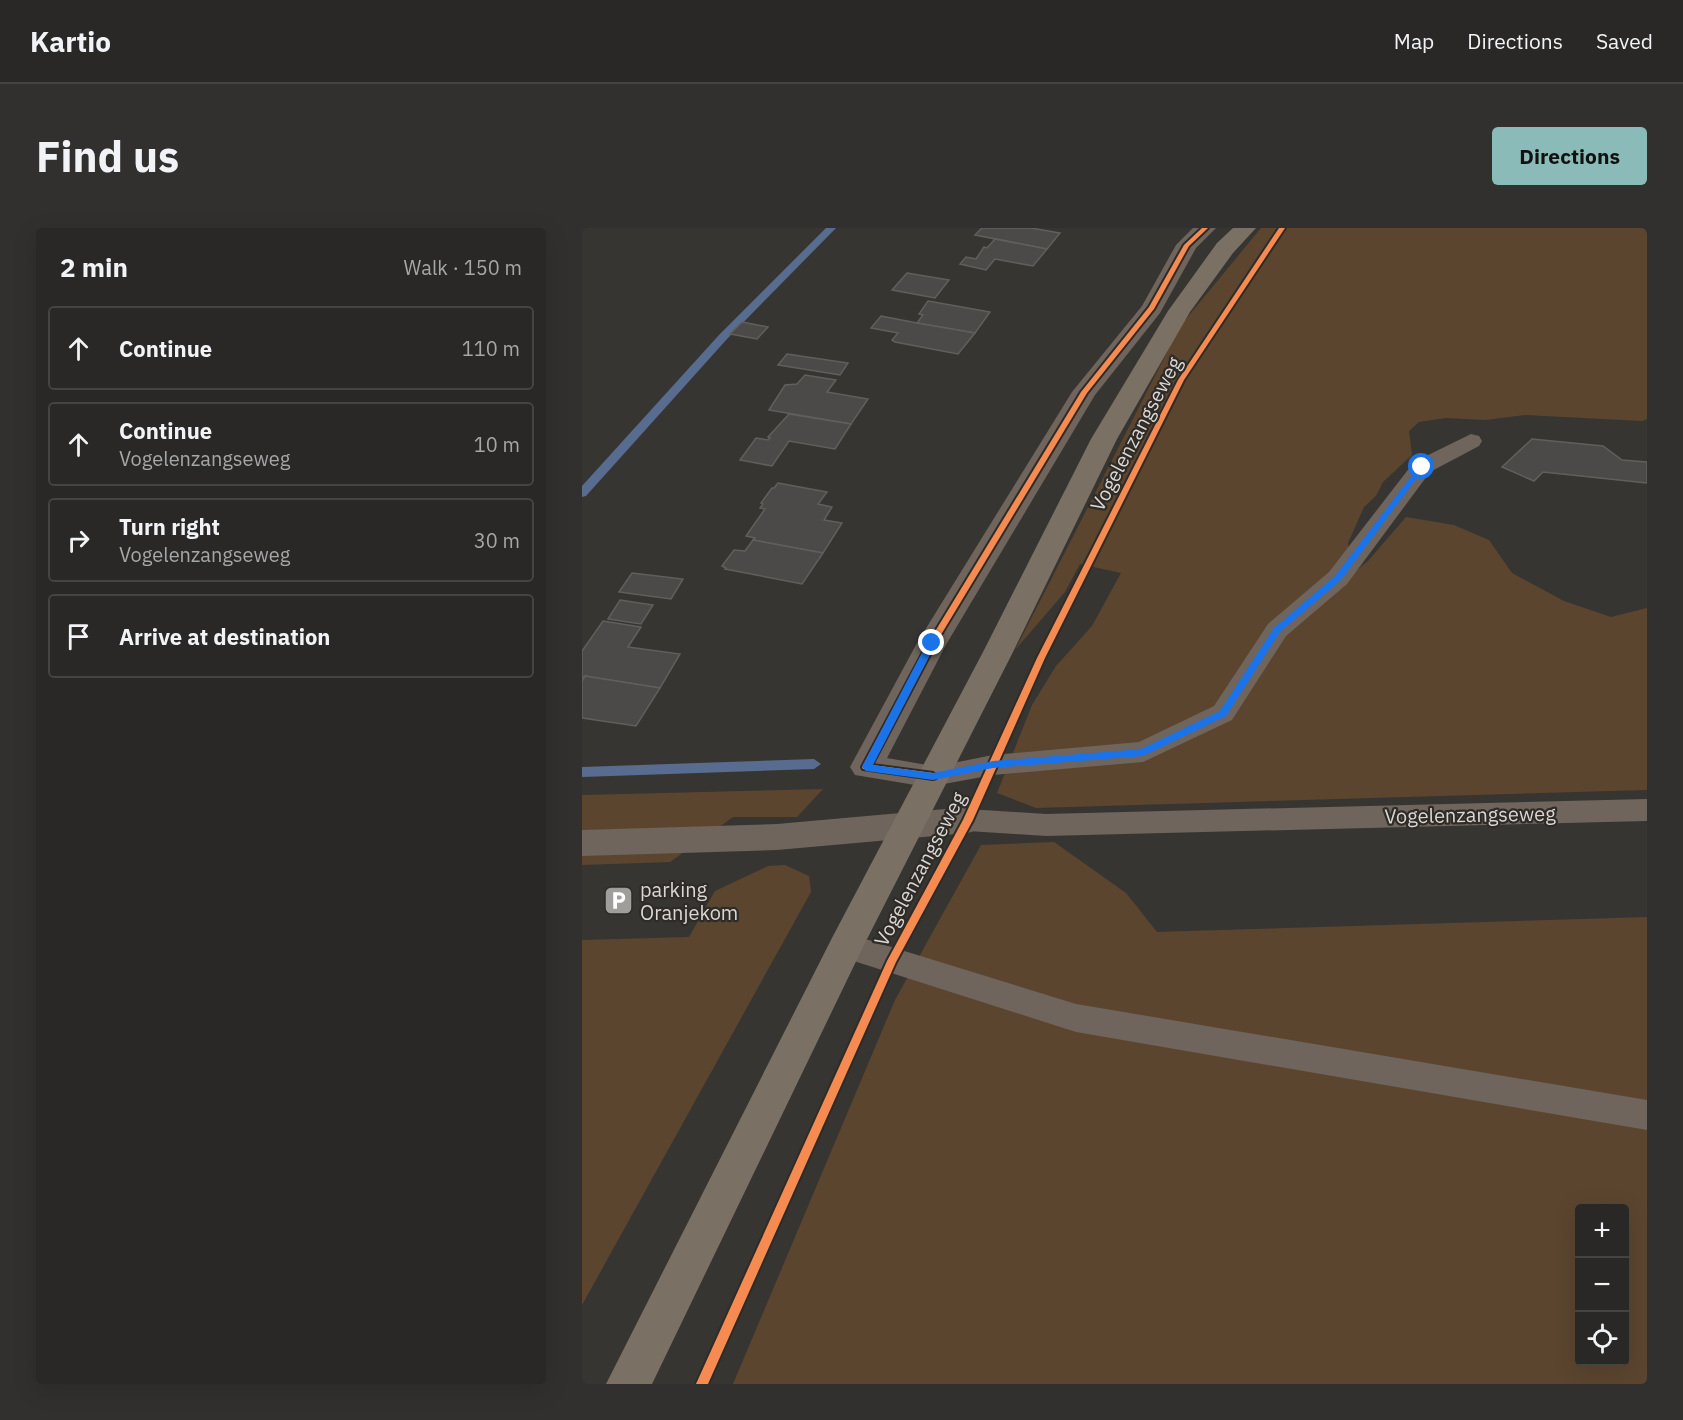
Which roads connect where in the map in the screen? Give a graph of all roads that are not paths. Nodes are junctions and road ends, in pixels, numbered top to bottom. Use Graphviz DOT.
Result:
graph roads {
  1 [pos="1205,228"];
  2 [pos="1245,228"];
  3 [pos="1152,308"];
  4 [pos="1179,312"];
  5 [pos="1471,441"];
  6 [pos="933,776"];
  7 [pos="1647,810"];
  8 [pos="968,820"];
  9 [pos="910,824"];
  10 [pos="582,843"];
  11 [pos="846,946"];
  12 [pos="1647,1115"];
  13 [pos="628,1384"];
  1 -- 3 [label="street, Vogelenzangseweg"];
  2 -- 4 [label="main road, Vogelenzangseweg"];
  3 -- 4 [label="street"];
  3 -- 6 [label="street, Vogelenzangseweg"];
  4 -- 6 [label="main road, Vogelenzangseweg"];
  5 -- 6 [label="lane"];
  6 -- 9 [label="main road, Vogelenzangseweg"];
  7 -- 8 [label="lane, Vogelenzangseweg"];
  8 -- 9 [label="street, Vogelenzangseweg"];
  9 -- 10 [label="street"];
  9 -- 11 [label="main road, Vogelenzangseweg"];
  11 -- 12 [label="lane"];
  11 -- 13 [label="main road, Vogelenzangseweg"];
}
